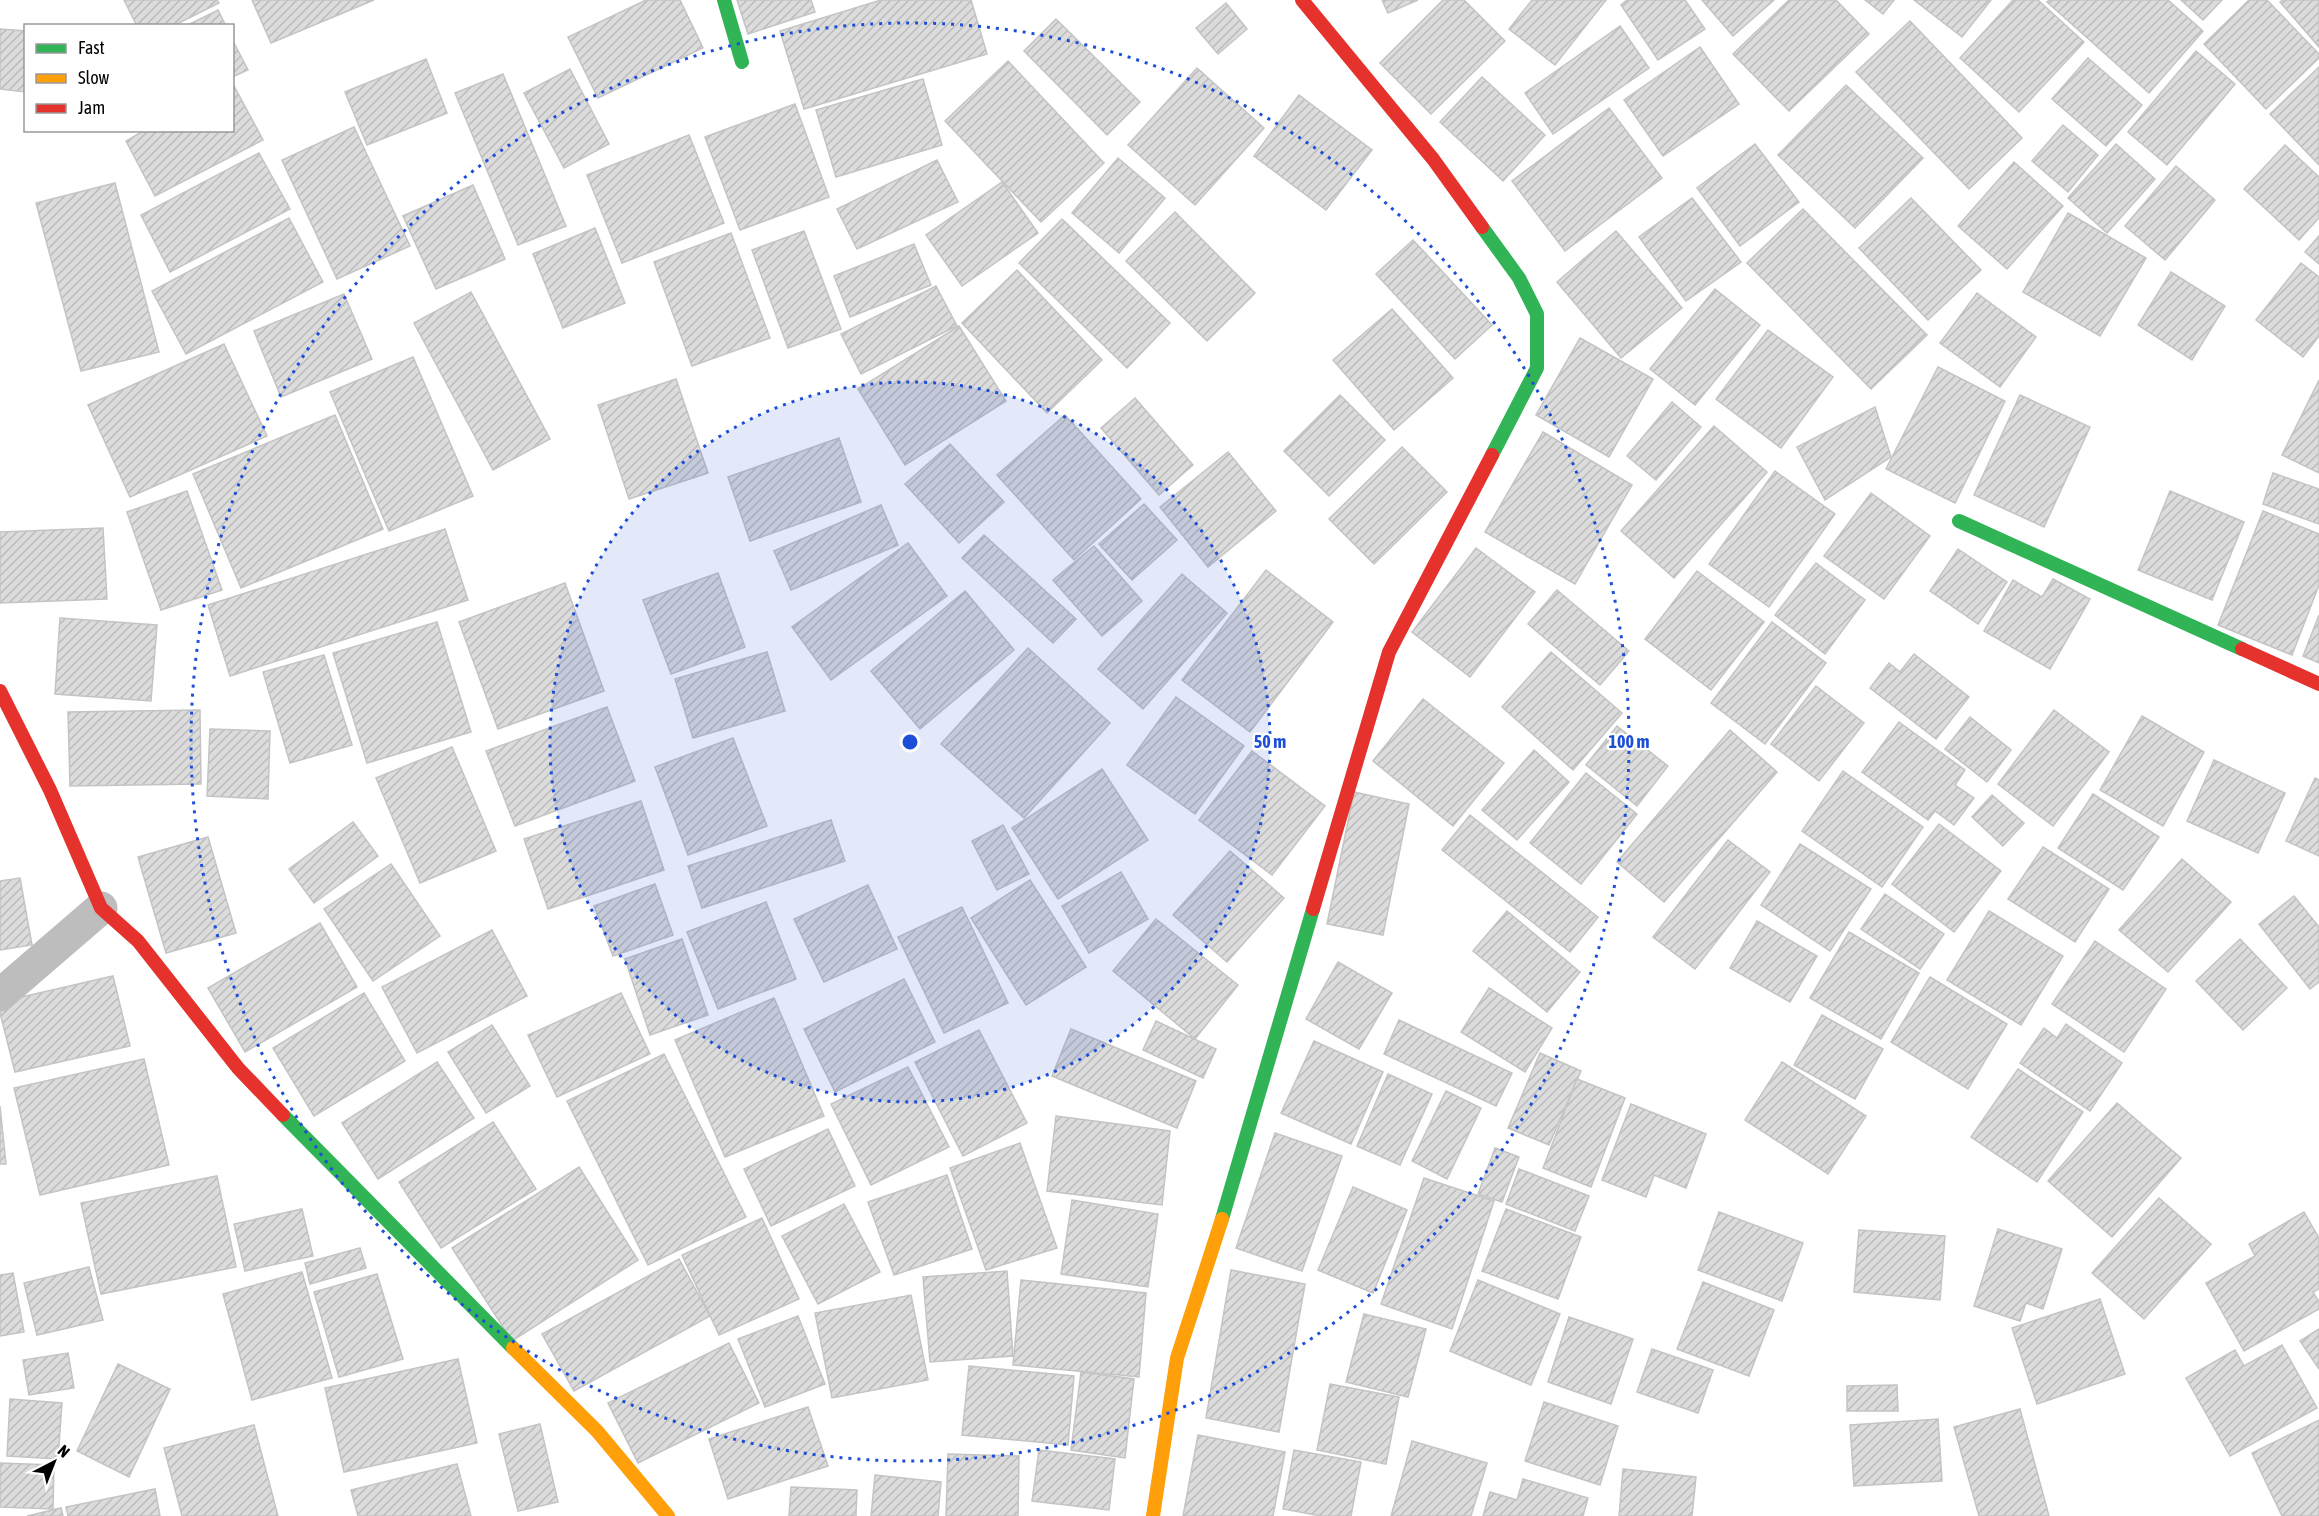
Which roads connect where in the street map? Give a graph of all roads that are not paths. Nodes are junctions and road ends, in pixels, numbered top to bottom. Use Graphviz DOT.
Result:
graph roads {
  1 [pos="724,0"];
  2 [pos="1302,0"];
  3 [pos="742,62"];
  4 [pos="1959,521"];
  5 [pos="2319,684"];
  6 [pos="0,691"];
  7 [pos="101,908"];
  8 [pos="0,995"];
  9 [pos="668,1516"];
  10 [pos="1153,1516"];
  1 -- 3 [label="street"];
  2 -- 10 [label="street"];
  4 -- 5 [label="street"];
  6 -- 7 [label="street"];
  7 -- 8 [label="street"];
  7 -- 9 [label="street"];
}
